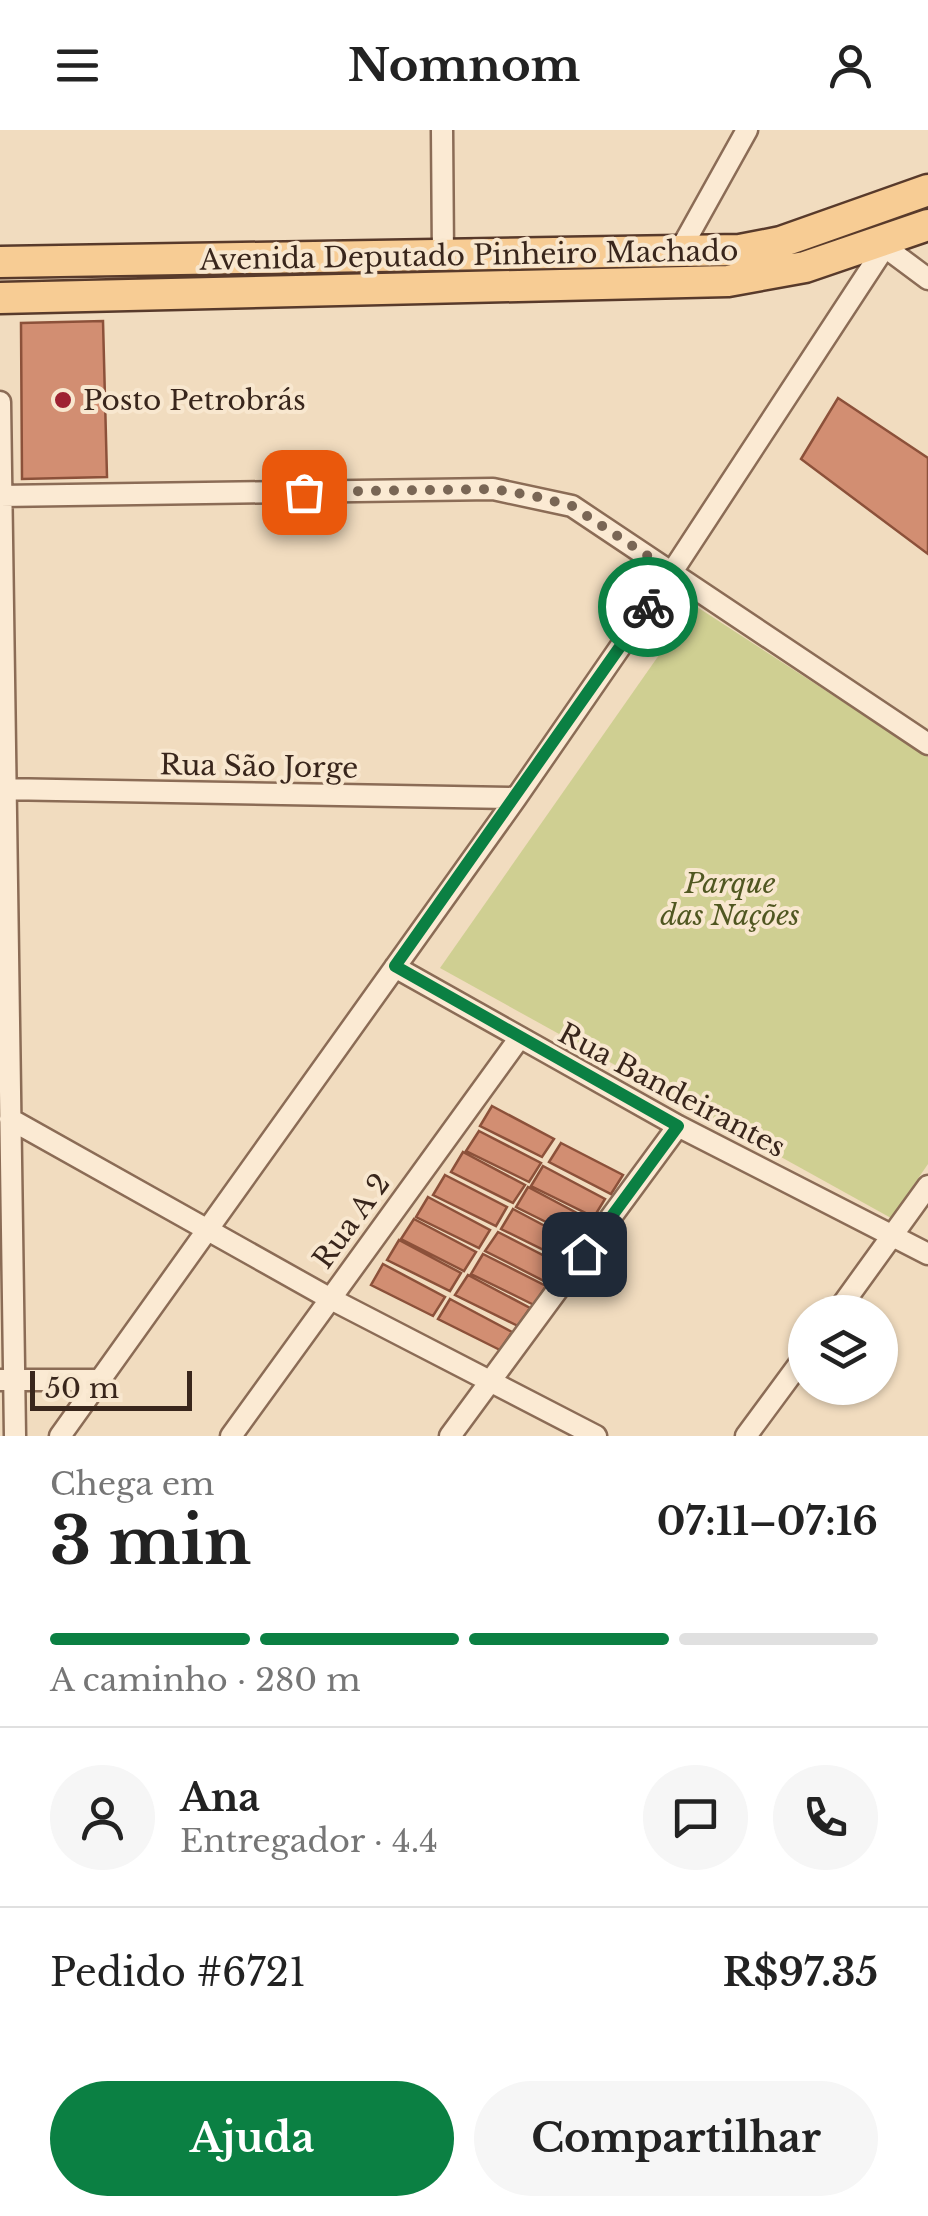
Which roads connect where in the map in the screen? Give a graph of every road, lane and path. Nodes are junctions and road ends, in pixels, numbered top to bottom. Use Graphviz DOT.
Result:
graph roads {
  1 [pos="442,130"];
  2 [pos="748,130"];
  3 [pos="928,190"];
  4 [pos="928,225"];
  5 [pos="888,243"];
  6 [pos="679,252"];
  7 [pos="443,255"];
  8 [pos="0,262"];
  9 [pos="928,279"];
  10 [pos="0,298"];
  11 [pos="0,402"];
  12 [pos="1,496"];
  13 [pos="672,572"];
  14 [pos="928,744"];
  15 [pos="2,789"];
  16 [pos="516,798"];
  17 [pos="395,966"];
  18 [pos="518,1040"];
  19 [pos="5,1080"];
  20 [pos="10,1119"];
  21 [pos="678,1126"];
  22 [pos="928,1186"];
  23 [pos="209,1227"];
  24 [pos="893,1236"];
  25 [pos="928,1254"];
  26 [pos="850,1295"];
  27 [pos="329,1298"];
  28 [pos="788,1379"];
  29 [pos="7,1380"];
  30 [pos="100,1380"];
  31 [pos="490,1382"];
  32 [pos="15,1436"];
  33 [pos="60,1436"];
  34 [pos="231,1436"];
  35 [pos="450,1436"];
  36 [pos="596,1436"];
  37 [pos="746,1436"];
  1 -- 7 [label="street"];
  2 -- 6 [label="street"];
  3 -- 6 [label="main road, Avenida Deputado Pinheiro Machado"];
  4 -- 5 [label="main road, Avenida Deputado Pinheiro Machado"];
  5 -- 9 [label="street"];
  5 -- 10 [label="main road, Avenida Deputado Pinheiro Machado"];
  5 -- 13 [label="street"];
  6 -- 7 [label="main road, Avenida Deputado Pinheiro Machado"];
  7 -- 8 [label="main road, Avenida Deputado Pinheiro Machado"];
  11 -- 12 [label="street"];
  12 -- 13 [label="street"];
  12 -- 15 [label="street"];
  13 -- 14 [label="street"];
  13 -- 16 [label="street"];
  15 -- 16 [label="street, Rua São Jorge"];
  15 -- 19 [label="street"];
  16 -- 17 [label="street"];
  17 -- 18 [label="street, Rua Bandeirantes"];
  17 -- 23 [label="street"];
  18 -- 21 [label="street, Rua Bandeirantes"];
  18 -- 27 [label="street, Rua A 2"];
  19 -- 20 [label="street"];
  20 -- 23 [label="street"];
  20 -- 29 [label="street"];
  21 -- 24 [label="street, Rua Bandeirantes"];
  21 -- 31 [label="street"];
  22 -- 24 [label="street"];
  23 -- 27 [label="street"];
  23 -- 30 [label="street"];
  24 -- 25 [label="street, Rua Bandeirantes"];
  24 -- 26 [label="street"];
  27 -- 31 [label="street"];
  27 -- 34 [label="street, Rua A 2"];
  28 -- 37 [label="street"];
  29 -- 30 [label="street"];
  29 -- 32 [label="street"];
  30 -- 33 [label="street"];
  31 -- 35 [label="street"];
  31 -- 36 [label="street"];
}
